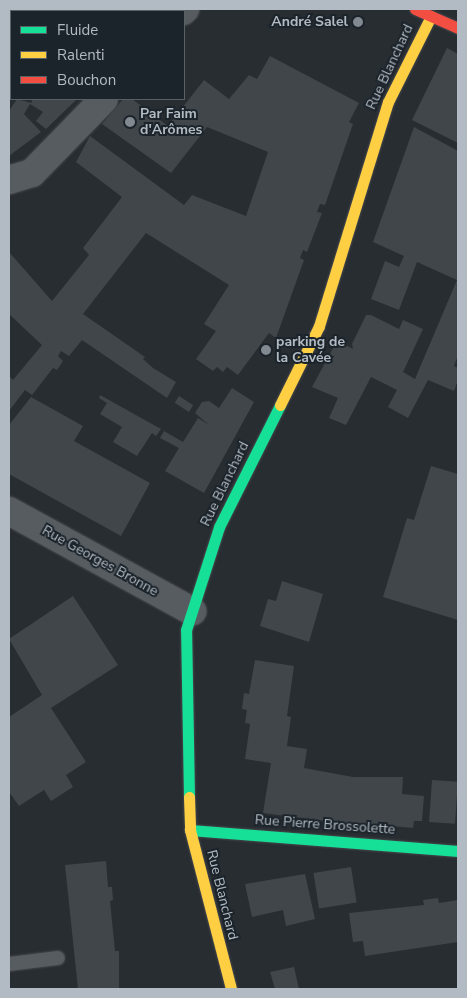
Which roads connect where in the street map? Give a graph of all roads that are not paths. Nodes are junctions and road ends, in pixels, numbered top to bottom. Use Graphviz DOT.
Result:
graph roads {
  1 [pos="415,9"];
  2 [pos="430,16"];
  3 [pos="458,28"];
  4 [pos="103,100"];
  5 [pos="9,180"];
  6 [pos="9,511"];
  7 [pos="192,611"];
  8 [pos="190,830"];
  9 [pos="458,851"];
  10 [pos="58,958"];
  11 [pos="9,964"];
  12 [pos="230,989"];
  1 -- 2 [label="street"];
  2 -- 3 [label="street"];
  2 -- 7 [label="street, Rue Blanchard"];
  4 -- 5 [label="street"];
  6 -- 7 [label="street, Rue Georges Bronne"];
  7 -- 8 [label="street, Rue Blanchard"];
  8 -- 9 [label="street, Rue Pierre Brossolette"];
  8 -- 12 [label="street, Rue Blanchard"];
  10 -- 11 [label="lane"];
}
